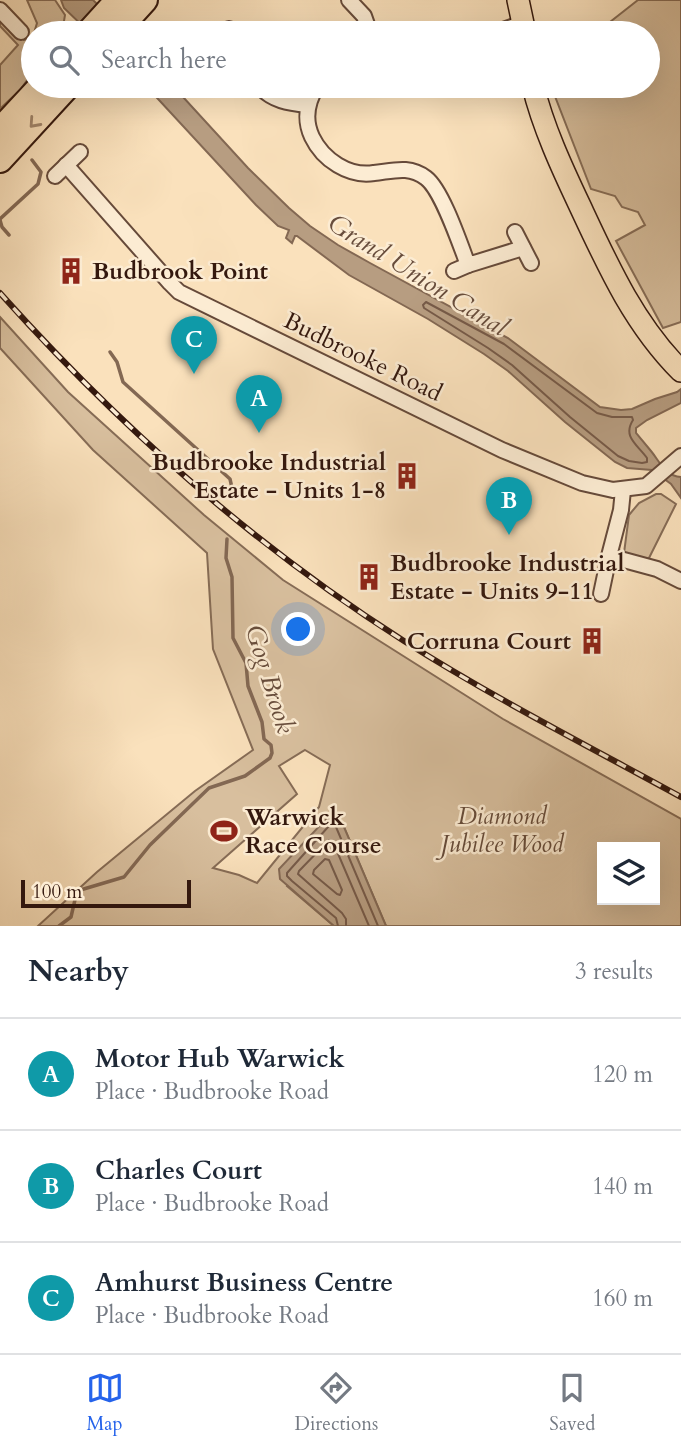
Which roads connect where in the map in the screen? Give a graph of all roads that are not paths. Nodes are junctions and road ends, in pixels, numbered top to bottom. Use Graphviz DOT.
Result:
graph roads {
  1 [pos="349,0"];
  2 [pos="518,0"];
  3 [pos="531,0"];
  4 [pos="130,9"];
  5 [pos="0,10"];
  6 [pos="109,21"];
  7 [pos="365,21"];
  8 [pos="522,21"];
  9 [pos="526,21"];
  10 [pos="21,32"];
  11 [pos="30,98"];
  12 [pos="57,98"];
  13 [pos="274,98"];
  14 [pos="311,98"];
  15 [pos="537,98"];
  16 [pos="308,105"];
  17 [pos="0,130"];
  18 [pos="80,152"];
  19 [pos="0,160"];
  20 [pos="515,232"];
  21 [pos="523,248"];
  22 [pos="531,263"];
  23 [pos="679,369"];
  24 [pos="678,458"];
  25 [pos="623,489"];
  26 [pos="609,556"];
  27 [pos="681,581"];
  28 [pos="601,594"];
  1 -- 7 [label="street"];
  2 -- 8 [label="main road"];
  3 -- 9 [label="main road"];
  4 -- 6 [label="highway"];
  5 -- 10 [label="street"];
  11 -- 17 [label="highway"];
  12 -- 19 [label="highway, one-way"];
  13 -- 16 [label="street"];
  14 -- 16 [label="street"];
  15 -- 23 [label="main road"];
  16 -- 21 [label="street"];
  18 -- 25 [label="street, Budbrooke Road"];
  20 -- 21 [label="street"];
  21 -- 22 [label="street"];
  24 -- 25 [label="street, Budbrooke Road"];
  25 -- 26 [label="street"];
  26 -- 27 [label="street"];
  26 -- 28 [label="street"];
}
